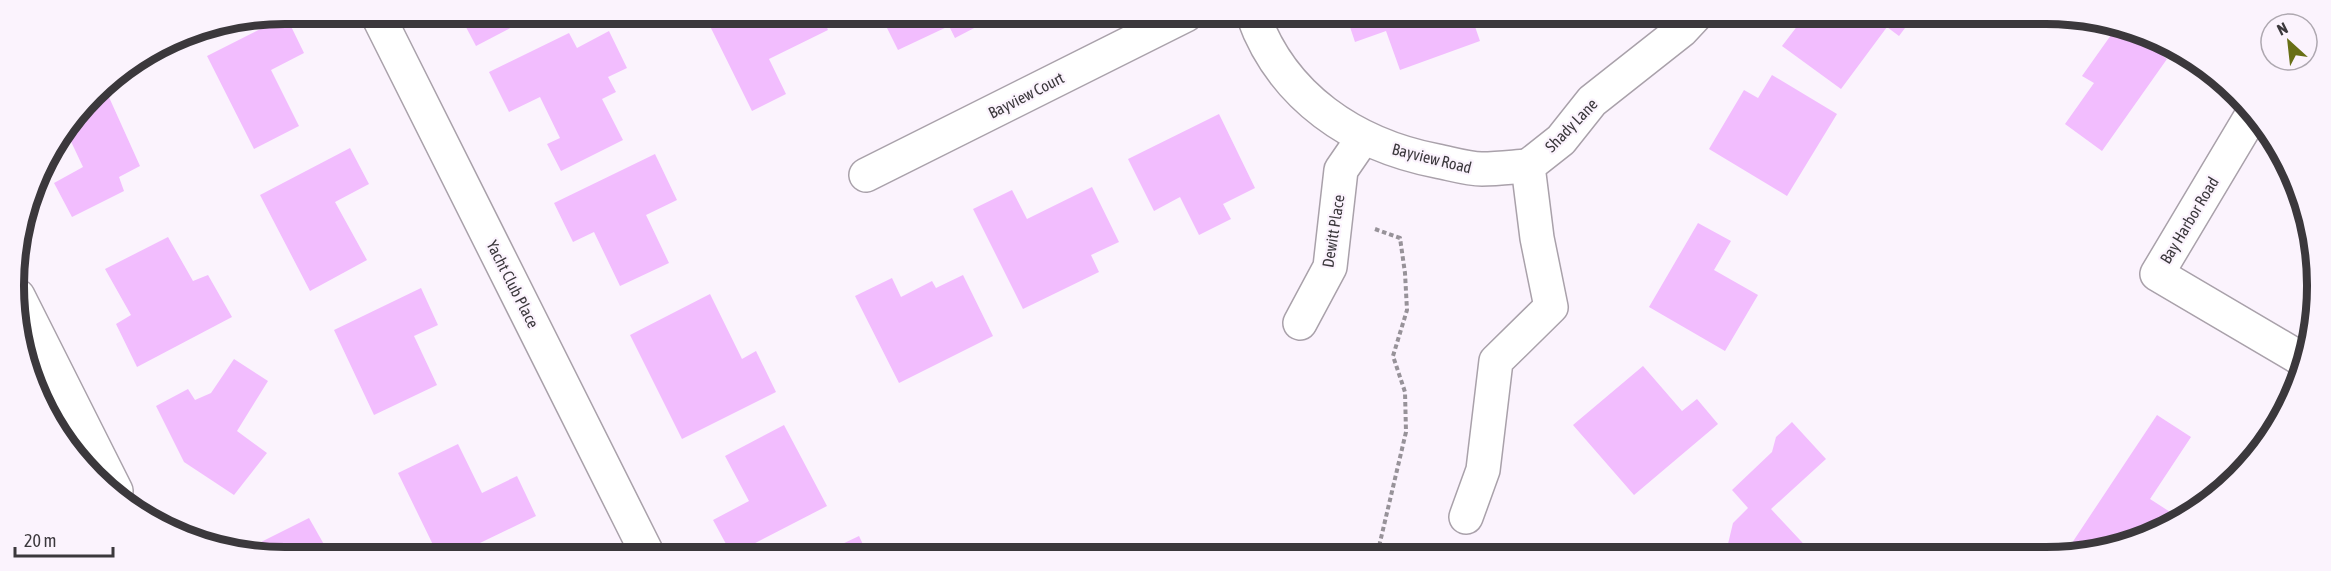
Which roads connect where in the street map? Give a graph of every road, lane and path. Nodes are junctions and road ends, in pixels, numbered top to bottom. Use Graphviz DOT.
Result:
graph roads {
  1 [pos="382,24"];
  2 [pos="1168,24"];
  3 [pos="1257,24"];
  4 [pos="1688,24"];
  5 [pos="2248,120"];
  6 [pos="1363,138"];
  7 [pos="1528,166"];
  8 [pos="866,175"];
  9 [pos="1375,229"];
  10 [pos="25,311"];
  11 [pos="1300,323"];
  12 [pos="2297,356"];
  13 [pos="110,479"];
  14 [pos="1466,517"];
  15 [pos="640,547"];
  16 [pos="1379,547"];
  1 -- 15 [label="street, Yacht Club Place"];
  2 -- 8 [label="street, Bayview Court"];
  3 -- 6 [label="street, Bayview Road"];
  4 -- 7 [label="street, Shady Lane"];
  5 -- 12 [label="street, Bay Harbor Road"];
  6 -- 7 [label="street, Bayview Road"];
  6 -- 11 [label="street, Dewitt Place"];
  7 -- 14 [label="street"];
  9 -- 16 [label="path"];
  10 -- 13 [label="street"];
}
